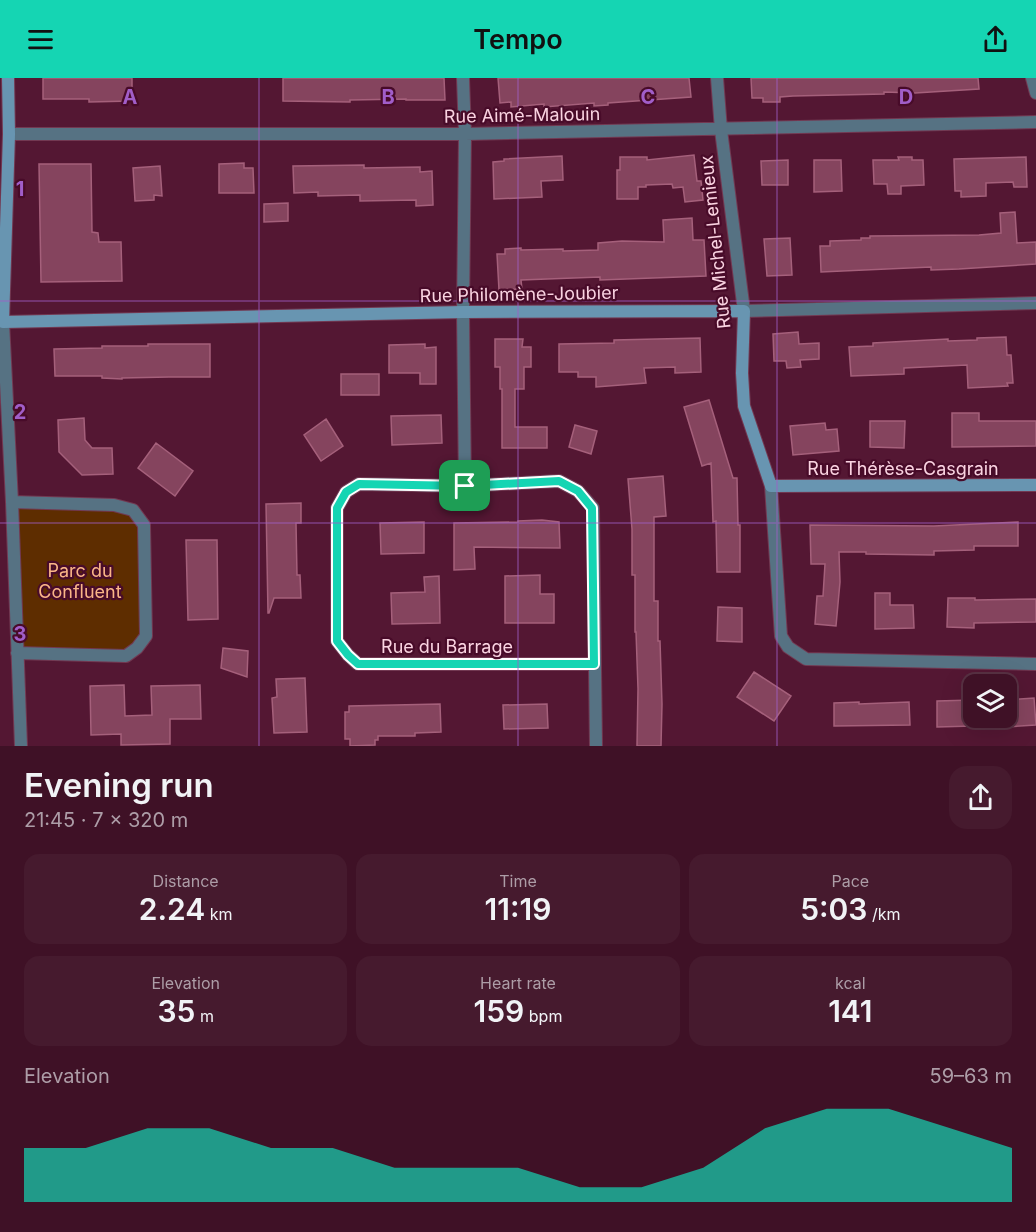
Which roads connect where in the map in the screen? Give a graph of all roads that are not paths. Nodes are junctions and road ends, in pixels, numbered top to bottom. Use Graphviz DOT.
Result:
graph roads {
  1 [pos="8,78"];
  2 [pos="463,78"];
  3 [pos="717,78"];
  4 [pos="1032,78"];
  5 [pos="1036,93"];
  6 [pos="1036,122"];
  7 [pos="721,130"];
  8 [pos="9,134"];
  9 [pos="465,134"];
  10 [pos="1036,303"];
  11 [pos="744,311"];
  12 [pos="463,312"];
  13 [pos="3,322"];
  14 [pos="1036,485"];
  15 [pos="465,486"];
  16 [pos="771,486"];
  17 [pos="12,502"];
  18 [pos="17,653"];
  19 [pos="594,664"];
  20 [pos="1036,664"];
  21 [pos="21,746"];
  22 [pos="596,746"];
  1 -- 8 [label="street"];
  2 -- 9 [label="street"];
  3 -- 7 [label="street, Rue Michel-Lemieux"];
  4 -- 5 [label="street"];
  6 -- 7 [label="street, Rue Aimé-Malouin"];
  7 -- 9 [label="street, Rue Aimé-Malouin"];
  7 -- 11 [label="street, Rue Michel-Lemieux"];
  8 -- 9 [label="street, Rue Aimé-Malouin"];
  8 -- 13 [label="street"];
  9 -- 12 [label="street"];
  10 -- 11 [label="street, Rue Philomène-Joubier"];
  11 -- 12 [label="street, Rue Philomène-Joubier"];
  11 -- 16 [label="street, Rue Michel-Lemieux"];
  12 -- 13 [label="street, Rue Philomène-Joubier"];
  12 -- 15 [label="street"];
  13 -- 17 [label="street"];
  14 -- 16 [label="street, Rue Thérèse-Casgrain"];
  15 -- 19 [label="street, Rue du Barrage"];
  15 -- 19 [label="street, Rue du Barrage"];
  16 -- 20 [label="street, Rue Michel-Lemieux"];
  17 -- 18 [label="street"];
  17 -- 18 [label="street"];
  18 -- 21 [label="street"];
  19 -- 22 [label="street, Rue du Barrage"];
}
